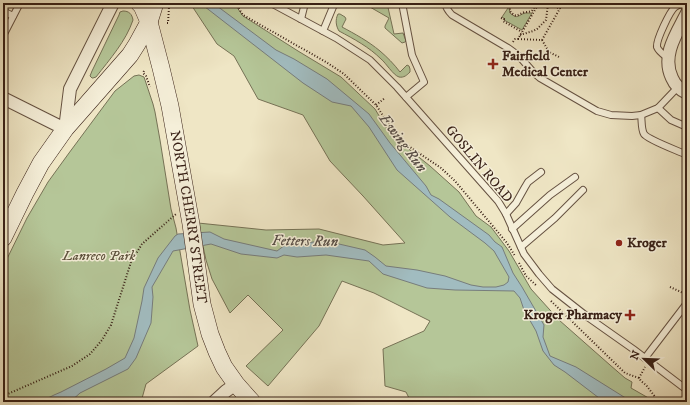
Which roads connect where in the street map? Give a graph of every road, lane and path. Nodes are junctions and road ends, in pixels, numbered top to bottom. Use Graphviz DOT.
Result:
graph roads {
  1 [pos="20,3"];
  2 [pos="112,3"];
  3 [pos="139,3"];
  4 [pos="155,3"];
  5 [pos="169,3"];
  6 [pos="236,3"];
  7 [pos="271,3"];
  8 [pos="305,3"];
  9 [pos="334,3"];
  10 [pos="402,3"];
  11 [pos="445,3"];
  12 [pos="512,3"];
  13 [pos="538,3"];
  14 [pos="563,3"];
  15 [pos="687,4"];
  16 [pos="560,9"];
  17 [pos="3,11"];
  18 [pos="687,13"];
  19 [pos="13,16"];
  20 [pos="501,18"];
  21 [pos="301,19"];
  22 [pos="149,22"];
  23 [pos="167,23"];
  24 [pos="323,31"];
  25 [pos="522,32"];
  26 [pos="520,35"];
  27 [pos="3,36"];
  28 [pos="542,40"];
  29 [pos="559,56"];
  30 [pos="668,58"];
  31 [pos="144,71"];
  32 [pos="151,88"];
  33 [pos="683,90"];
  34 [pos="406,97"];
  35 [pos="3,98"];
  36 [pos="384,98"];
  37 [pos="376,105"];
  38 [pos="658,108"];
  39 [pos="641,115"];
  40 [pos="687,127"];
  41 [pos="65,129"];
  42 [pos="687,155"];
  43 [pos="541,172"];
  44 [pos="575,178"];
  45 [pos="584,190"];
  46 [pos="176,213"];
  47 [pos="506,214"];
  48 [pos="512,229"];
  49 [pos="3,238"];
  50 [pos="521,247"];
  51 [pos="127,252"];
  52 [pos="134,257"];
  53 [pos="537,286"];
  54 [pos="670,287"];
  55 [pos="683,293"];
  56 [pos="548,297"];
  57 [pos="687,303"];
  58 [pos="646,359"];
  59 [pos="639,378"];
  60 [pos="236,384"];
  61 [pos="687,390"];
  62 [pos="3,396"];
  63 [pos="214,402"];
  64 [pos="252,402"];
  65 [pos="659,402"];
  1 -- 19 [label="lane"];
  2 -- 41 [label="street"];
  3 -- 22 [label="main road, NORTH CHERRY STREET"];
  4 -- 22 [label="main road"];
  5 -- 23 [label="path"];
  6 -- 37 [label="path"];
  7 -- 21 [label="lane, GOSLIN ROAD"];
  8 -- 21 [label="lane"];
  9 -- 24 [label="lane"];
  10 -- 34 [label="lane"];
  11 -- 39 [label="lane"];
  12 -- 13 [label="path"];
  13 -- 25 [label="path"];
  14 -- 16 [label="path"];
  15 -- 30 [label="lane"];
  16 -- 26 [label="path"];
  16 -- 28 [label="path"];
  17 -- 19 [label="lane"];
  18 -- 30 [label="street"];
  19 -- 27 [label="lane"];
  20 -- 25 [label="path"];
  21 -- 24 [label="lane, GOSLIN ROAD"];
  22 -- 41 [label="main road"];
  22 -- 60 [label="main road, NORTH CHERRY STREET"];
  24 -- 34 [label="lane, GOSLIN ROAD"];
  25 -- 26 [label="path"];
  26 -- 28 [label="path"];
  28 -- 29 [label="path"];
  30 -- 33 [label="street"];
  31 -- 32 [label="path"];
  33 -- 38 [label="lane"];
  34 -- 47 [label="lane, GOSLIN ROAD"];
  35 -- 41 [label="street"];
  36 -- 37 [label="path"];
  37 -- 53 [label="path"];
  38 -- 39 [label="lane"];
  38 -- 40 [label="lane"];
  39 -- 42 [label="lane"];
  41 -- 49 [label="main road"];
  43 -- 47 [label="lane"];
  44 -- 48 [label="lane"];
  45 -- 50 [label="lane"];
  46 -- 52 [label="path"];
  47 -- 48 [label="lane, GOSLIN ROAD"];
  48 -- 50 [label="lane, GOSLIN ROAD"];
  50 -- 58 [label="lane, GOSLIN ROAD"];
  51 -- 52 [label="path"];
  52 -- 62 [label="path"];
  54 -- 55 [label="path"];
  56 -- 59 [label="path"];
  57 -- 58 [label="lane"];
  58 -- 59 [label="path"];
  58 -- 61 [label="lane, GOSLIN ROAD"];
  59 -- 65 [label="path"];
  60 -- 63 [label="street"];
  60 -- 64 [label="main road, NORTH CHERRY STREET"];
}
